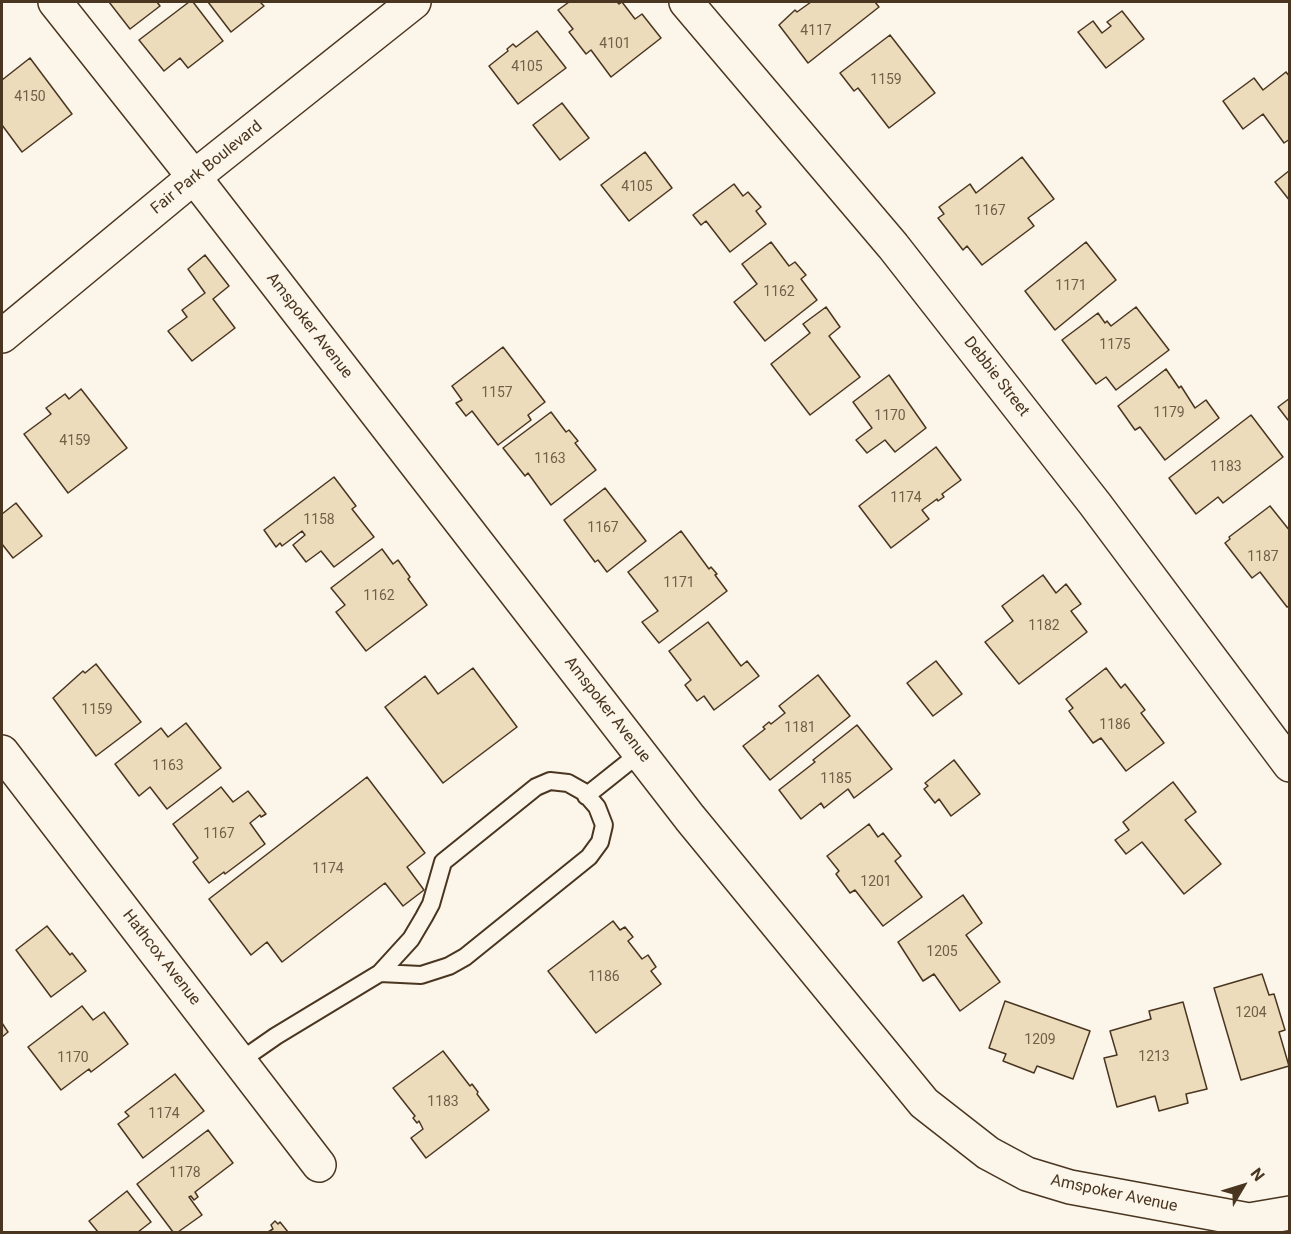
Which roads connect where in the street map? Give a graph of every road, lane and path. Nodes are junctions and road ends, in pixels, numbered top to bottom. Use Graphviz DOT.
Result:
graph roads {
  1 [pos="55,2"];
  2 [pos="414,2"];
  3 [pos="686,2"];
  4 [pos="194,177"];
  5 [pos="2,336"];
  6 [pos="2,752"];
  7 [pos="640,753"];
  8 [pos="1290,765"];
  9 [pos="586,796"];
  10 [pos="380,973"];
  11 [pos="240,1061"];
  12 [pos="319,1165"];
  13 [pos="1290,1213"];
  1 -- 4 [label="street, Amspoker Avenue"];
  2 -- 4 [label="street, Fair Park Boulevard"];
  3 -- 8 [label="street, Debbie Street"];
  4 -- 5 [label="street, Fair Park Boulevard"];
  4 -- 7 [label="street, Amspoker Avenue"];
  6 -- 11 [label="street, Hathcox Avenue"];
  7 -- 9 [label="lane"];
  7 -- 13 [label="street, Amspoker Avenue"];
  9 -- 10 [label="lane"];
  9 -- 10 [label="lane"];
  10 -- 11 [label="lane"];
  11 -- 12 [label="street, Hathcox Avenue"];
}
